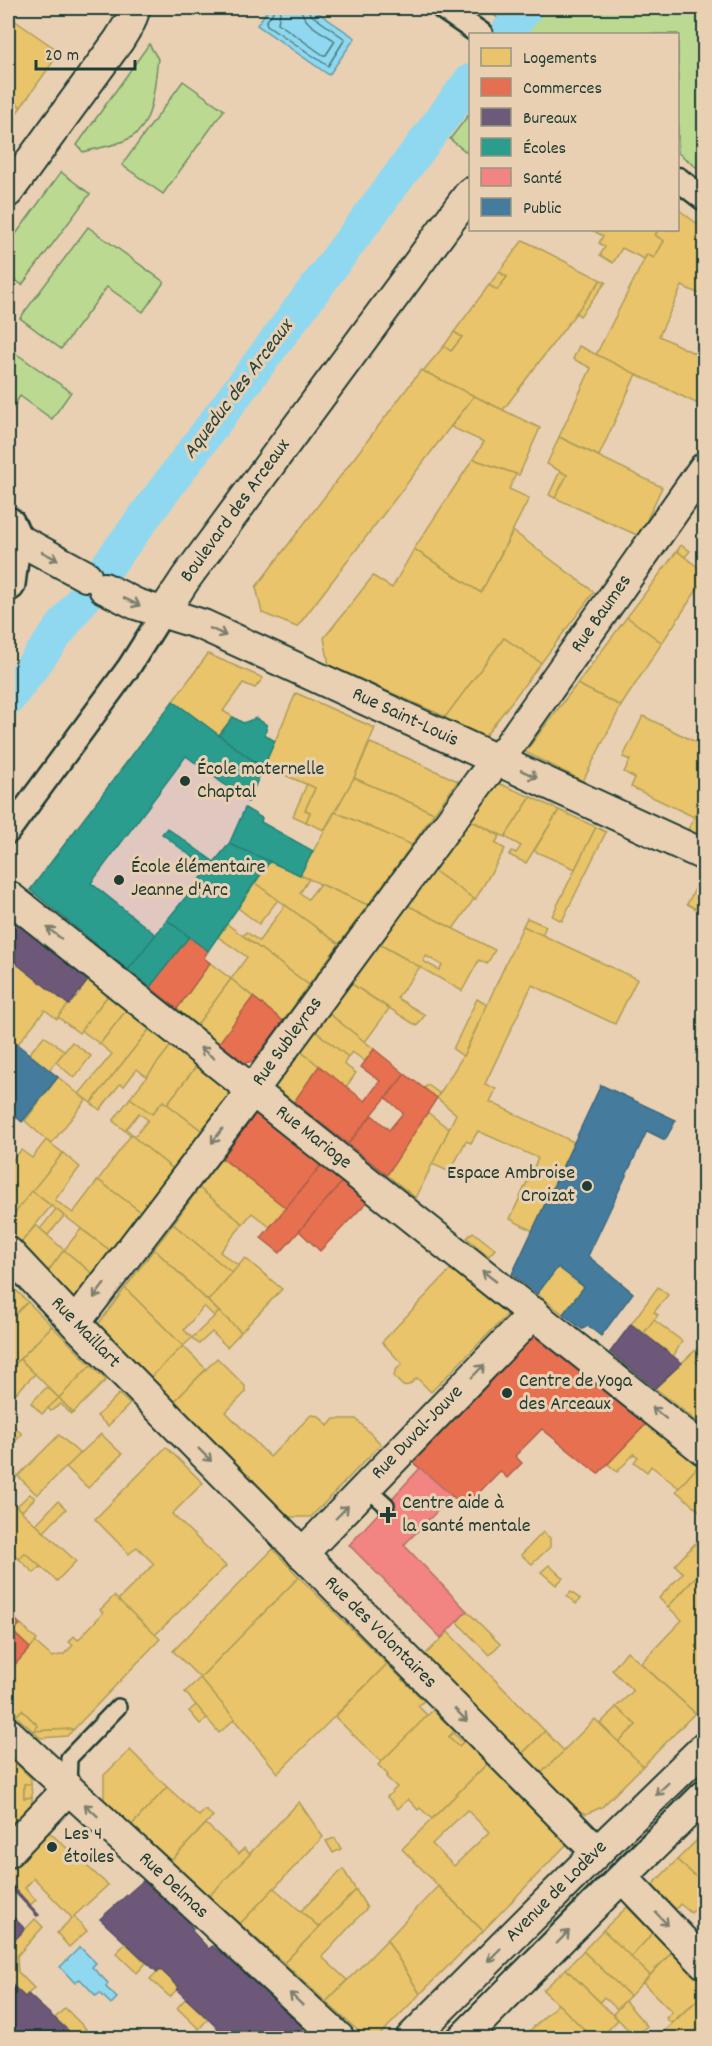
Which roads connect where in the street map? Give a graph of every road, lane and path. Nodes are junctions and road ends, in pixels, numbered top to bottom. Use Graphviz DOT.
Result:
graph roads {
  1 [pos="135,8"];
  2 [pos="443,8"];
  3 [pos="480,33"];
  4 [pos="679,180"];
  5 [pos="8,192"];
  6 [pos="469,196"];
  7 [pos="705,199"];
  8 [pos="705,468"];
  9 [pos="10,532"];
  10 [pos="8,584"];
  11 [pos="163,613"];
  12 [pos="498,760"];
  13 [pos="8,832"];
  14 [pos="705,855"];
  15 [pos="8,896"];
  16 [pos="253,1090"];
  17 [pos="8,1251"];
  18 [pos="534,1313"];
  19 [pos="75,1323"];
  20 [pos="164,1413"];
  21 [pos="705,1450"];
  22 [pos="302,1554"];
  23 [pos="118,1707"];
  24 [pos="8,1733"];
  25 [pos="705,1748"];
  26 [pos="68,1789"];
  27 [pos="705,1796"];
  28 [pos="8,1852"];
  29 [pos="597,1852"];
  30 [pos="622,1877"];
  31 [pos="705,1963"];
  32 [pos="339,2038"];
  33 [pos="411,2038"];
  34 [pos="464,2038"];
  1 -- 5 [label="street"];
  2 -- 3 [label="street"];
  4 -- 7 [label="street"];
  6 -- 11 [label="street, Boulevard des Arceaux"];
  8 -- 12 [label="street, Rue Baumes"];
  9 -- 10 [label="street"];
  9 -- 11 [label="street, Rue Saint-Louis, one-way"];
  11 -- 12 [label="street, Rue Saint-Louis, one-way"];
  11 -- 13 [label="street, Boulevard des Arceaux"];
  12 -- 14 [label="street, Rue Saint-Louis, one-way"];
  12 -- 16 [label="street, Rue Subleyras"];
  16 -- 15 [label="street, Rue Marioge, one-way"];
  18 -- 16 [label="street, Rue Marioge, one-way"];
  16 -- 19 [label="street, Rue Subleyras, one-way"];
  17 -- 19 [label="street, Rue Maillart"];
  21 -- 18 [label="street, Rue Marioge, one-way"];
  22 -- 18 [label="street, Rue Duval-Jouve, one-way"];
  19 -- 20 [label="street, Rue Maillart"];
  20 -- 22 [label="street, Rue des Volontaires, one-way"];
  22 -- 29 [label="street, Rue des Volontaires, one-way"];
  23 -- 26 [label="lane"];
  24 -- 26 [label="street, Rue Delmas"];
  25 -- 29 [label="street, Avenue de Lodève, one-way"];
  26 -- 28 [label="street"];
  32 -- 26 [label="street, Rue Delmas, one-way"];
  27 -- 30 [label="street"];
  29 -- 33 [label="street, Avenue de Lodève, one-way"];
  30 -- 31 [label="street, one-way"];
  34 -- 30 [label="street, one-way"];
}
